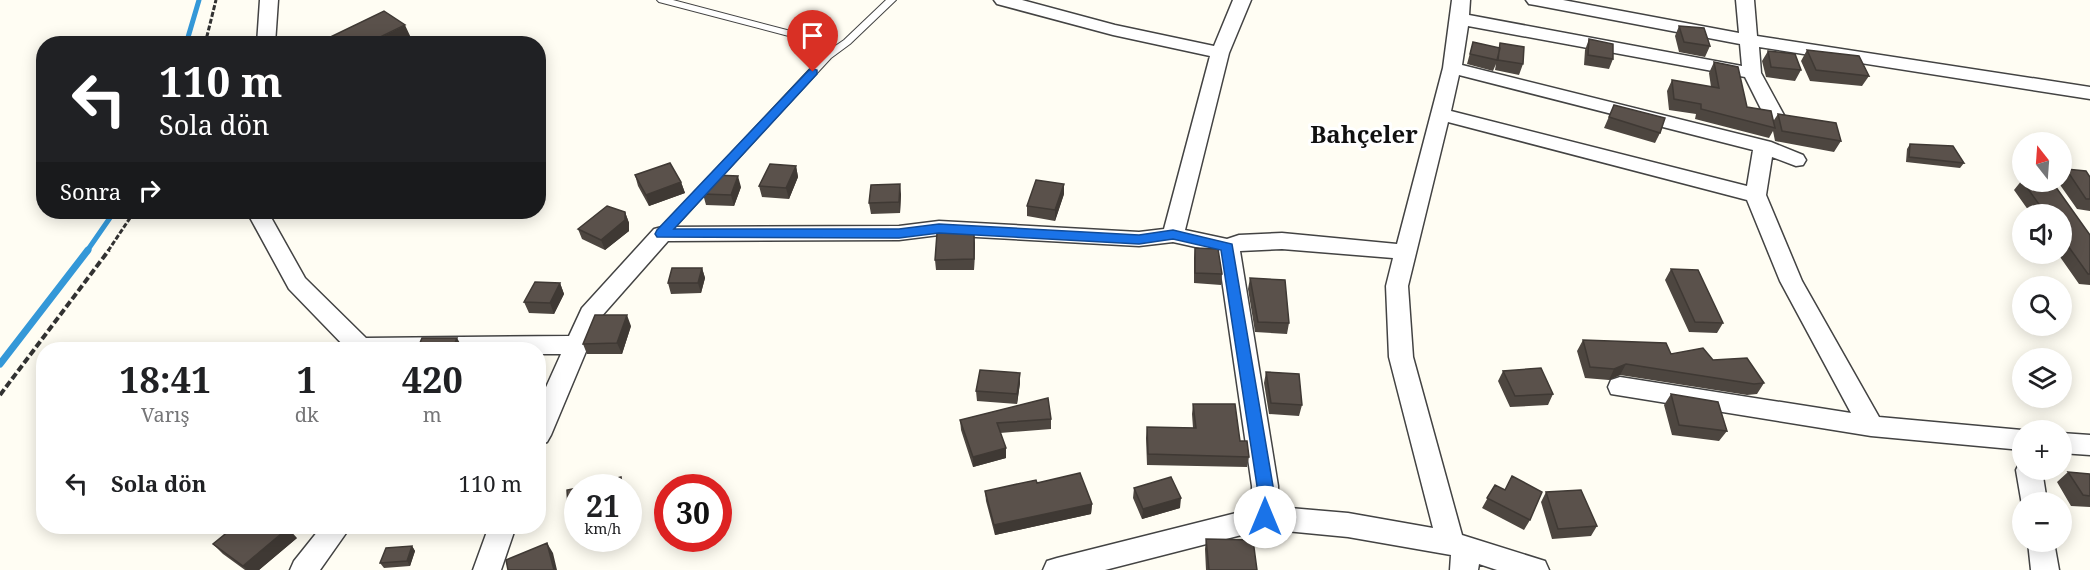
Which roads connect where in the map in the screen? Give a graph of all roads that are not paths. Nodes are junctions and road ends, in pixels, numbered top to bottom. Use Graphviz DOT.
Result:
graph roads {
  1 [pos="269,0"];
  2 [pos="662,0"];
  3 [pos="891,0"];
  4 [pos="1004,0"];
  5 [pos="1242,0"];
  6 [pos="1535,0"];
  7 [pos="1745,0"];
  8 [pos="1460,9"];
  9 [pos="267,36"];
  10 [pos="1748,40"];
  11 [pos="1220,53"];
  12 [pos="828,56"];
  13 [pos="1452,68"];
  14 [pos="1752,74"];
  15 [pos="2090,93"];
  16 [pos="1441,114"];
  17 [pos="1776,117"];
  18 [pos="1764,146"];
  19 [pos="1796,160"];
  20 [pos="1756,195"];
  21 [pos="262,219"];
  22 [pos="662,234"];
  23 [pos="1173,235"];
  24 [pos="1227,247"];
  25 [pos="1406,252"];
  26 [pos="357,342"];
  27 [pos="546,345"];
  28 [pos="577,345"];
  29 [pos="1620,387"];
  30 [pos="546,417"];
  31 [pos="1871,426"];
  32 [pos="2012,439"];
  33 [pos="2072,444"];
  34 [pos="2090,445"];
  35 [pos="1265,517"];
  36 [pos="332,534"];
  37 [pos="500,534"];
  38 [pos="2042,552"];
  39 [pos="1461,554"];
  40 [pos="304,570"];
  41 [pos="487,570"];
  42 [pos="1057,570"];
  43 [pos="1535,570"];
  44 [pos="2045,570"];
  1 -- 9 [label="street"];
  2 -- 12 [label="lane"];
  3 -- 12 [label="lane"];
  4 -- 11 [label="street"];
  5 -- 11 [label="street"];
  6 -- 10 [label="street"];
  7 -- 10 [label="street"];
  8 -- 13 [label="street"];
  8 -- 14 [label="street"];
  10 -- 14 [label="street"];
  10 -- 15 [label="street"];
  11 -- 23 [label="street"];
  12 -- 22 [label="lane"];
  13 -- 16 [label="street"];
  13 -- 18 [label="street"];
  14 -- 17 [label="street"];
  16 -- 20 [label="street"];
  16 -- 25 [label="street"];
  18 -- 19 [label="street"];
  18 -- 20 [label="street"];
  20 -- 31 [label="street"];
  21 -- 26 [label="street"];
  22 -- 23 [label="street"];
  22 -- 28 [label="street"];
  23 -- 24 [label="street"];
  24 -- 25 [label="street"];
  24 -- 35 [label="street"];
  25 -- 39 [label="street"];
  27 -- 28 [label="street"];
  28 -- 30 [label="street"];
  29 -- 31 [label="street"];
  31 -- 32 [label="street"];
  33 -- 34 [label="street"];
  35 -- 39 [label="street"];
  35 -- 42 [label="street"];
  36 -- 40 [label="street"];
  37 -- 41 [label="street"];
  38 -- 44 [label="street"];
  39 -- 43 [label="street"];
}
